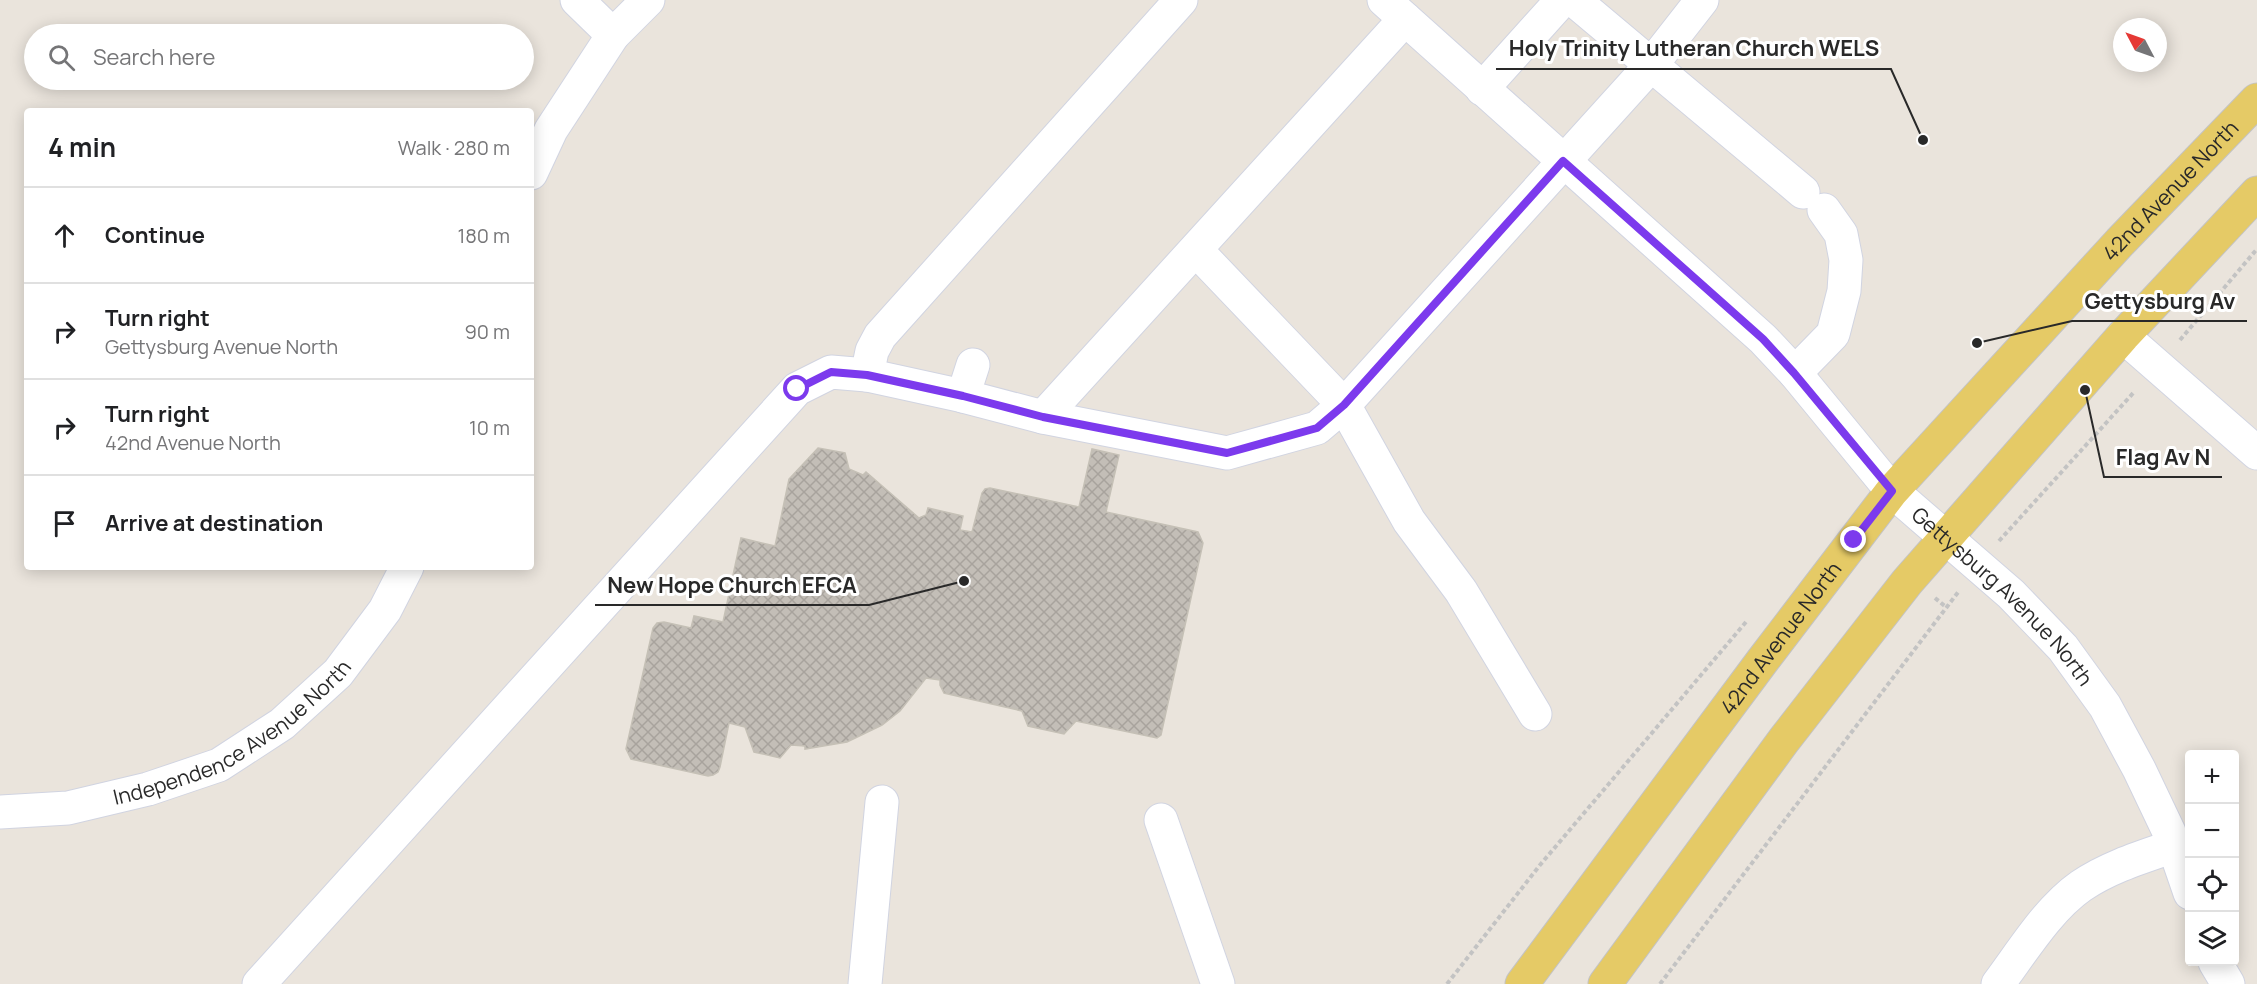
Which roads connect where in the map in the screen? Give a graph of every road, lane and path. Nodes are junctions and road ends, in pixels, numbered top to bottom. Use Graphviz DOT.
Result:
graph roads {
  1 [pos="577,0"];
  2 [pos="648,0"];
  3 [pos="1181,0"];
  4 [pos="1562,0"];
  5 [pos="1574,0"];
  6 [pos="1702,0"];
  7 [pos="1395,10"];
  8 [pos="614,35"];
  9 [pos="1652,64"];
  10 [pos="1482,89"];
  11 [pos="2257,100"];
  12 [pos="1563,161"];
  13 [pos="534,167"];
  14 [pos="2257,193"];
  15 [pos="2257,249"];
  16 [pos="1196,250"];
  17 [pos="2123,336"];
  18 [pos="2174,347"];
  19 [pos="973,365"];
  20 [pos="1794,373"];
  21 [pos="867,375"];
  22 [pos="963,396"];
  23 [pos="2126,401"];
  24 [pos="1344,405"];
  25 [pos="1043,417"];
  26 [pos="2257,453"];
  27 [pos="1892,491"];
  28 [pos="2007,531"];
  29 [pos="1944,538"];
  30 [pos="405,570"];
  31 [pos="1946,607"];
  32 [pos="1748,620"];
  33 [pos="1534,714"];
  34 [pos="882,802"];
  35 [pos="0,812"];
  36 [pos="1161,820"];
  37 [pos="2174,846"];
  38 [pos="2185,878"];
  39 [pos="2217,966"];
  40 [pos="259,984"];
  41 [pos="865,984"];
  42 [pos="1218,984"];
  43 [pos="1447,984"];
  44 [pos="1522,984"];
  45 [pos="1605,984"];
  46 [pos="1660,984"];
  47 [pos="1998,984"];
  48 [pos="2228,984"];
  1 -- 8 [label="street"];
  2 -- 8 [label="street"];
  3 -- 21 [label="street"];
  4 -- 10 [label="street"];
  5 -- 9 [label="street"];
  6 -- 9 [label="street"];
  7 -- 10 [label="street, Gettysburg Avenue North"];
  7 -- 16 [label="street"];
  8 -- 13 [label="street"];
  9 -- 12 [label="street"];
  9 -- 20 [label="street"];
  10 -- 12 [label="street, Gettysburg Avenue North"];
  11 -- 27 [label="main road, 42nd Avenue North"];
  12 -- 20 [label="street, Gettysburg Avenue North"];
  12 -- 24 [label="street"];
  14 -- 17 [label="main road"];
  15 -- 18 [label="path"];
  16 -- 24 [label="street"];
  16 -- 25 [label="street"];
  17 -- 26 [label="street"];
  17 -- 29 [label="main road"];
  19 -- 22 [label="street"];
  20 -- 27 [label="street, Gettysburg Avenue North"];
  21 -- 22 [label="street"];
  21 -- 40 [label="street"];
  22 -- 25 [label="street"];
  23 -- 28 [label="path"];
  24 -- 25 [label="street"];
  24 -- 33 [label="street"];
  27 -- 29 [label="street, Gettysburg Avenue North"];
  27 -- 44 [label="main road, 42nd Avenue North"];
  29 -- 37 [label="street, Gettysburg Avenue North"];
  29 -- 45 [label="main road"];
  30 -- 35 [label="street, Independence Avenue North"];
  31 -- 46 [label="path"];
  32 -- 43 [label="path"];
  34 -- 41 [label="street"];
  36 -- 42 [label="street"];
  37 -- 38 [label="street, Gettysburg Avenue North"];
  37 -- 47 [label="street"];
  39 -- 48 [label="street"];
}
